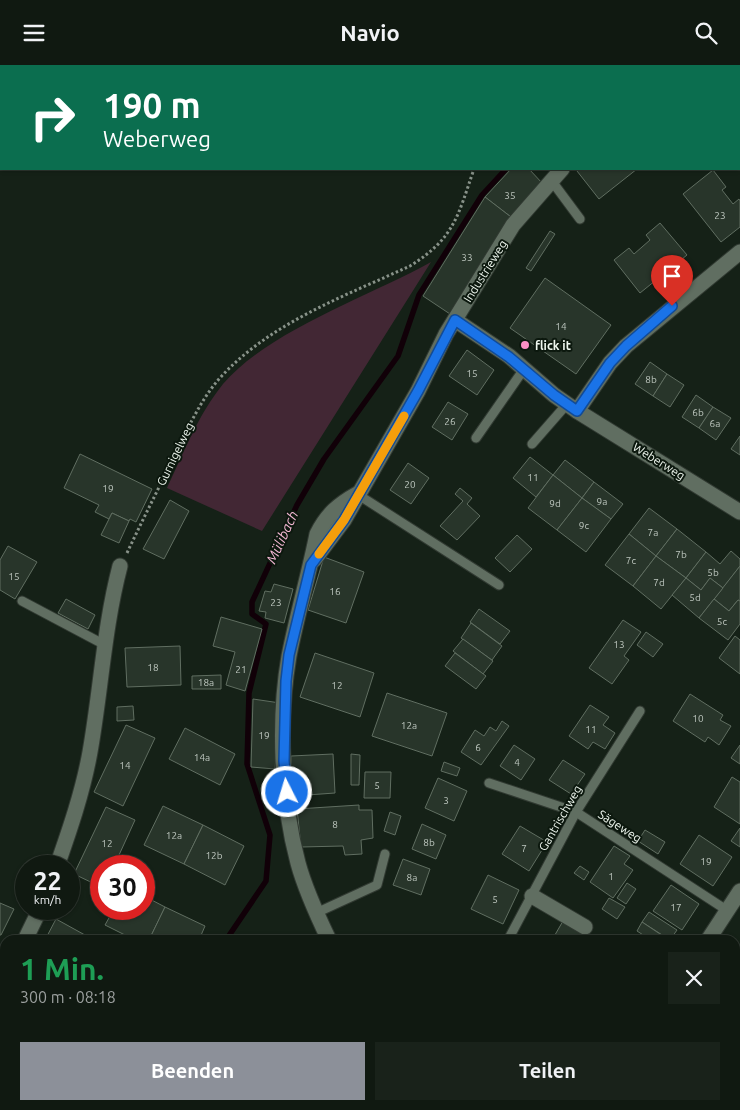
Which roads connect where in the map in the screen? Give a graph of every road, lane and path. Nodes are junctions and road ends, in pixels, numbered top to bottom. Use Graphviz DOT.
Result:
graph roads {
  1 [pos="474,170"];
  2 [pos="556,174"];
  3 [pos="580,219"];
  4 [pos="740,252"];
  5 [pos="455,320"];
  6 [pos="524,369"];
  7 [pos="572,407"];
  8 [pos="476,437"];
  9 [pos="532,444"];
  10 [pos="358,493"];
  11 [pos="740,512"];
  12 [pos="120,566"];
  13 [pos="499,585"];
  14 [pos="22,601"];
  15 [pos="105,645"];
  16 [pos="640,711"];
  17 [pos="489,783"];
  18 [pos="576,813"];
  19 [pos="385,854"];
  20 [pos="61,855"];
  21 [pos="740,891"];
  22 [pos="532,896"];
  23 [pos="728,911"];
  24 [pos="316,913"];
  25 [pos="35,920"];
  26 [pos="585,927"];
  27 [pos="27,935"];
  28 [pos="327,935"];
  29 [pos="511,935"];
  30 [pos="711,935"];
  1 -- 12 [label="path, Gurnigelweg"];
  2 -- 3 [label="lane"];
  2 -- 5 [label="street, Industrieweg"];
  4 -- 7 [label="street"];
  5 -- 6 [label="street, Weberweg"];
  5 -- 10 [label="street, Industrieweg"];
  6 -- 7 [label="street, Weberweg"];
  6 -- 8 [label="lane"];
  7 -- 9 [label="lane"];
  7 -- 11 [label="street, Weberweg"];
  10 -- 13 [label="lane"];
  10 -- 24 [label="street, Industrieweg"];
  12 -- 15 [label="street"];
  14 -- 15 [label="lane"];
  15 -- 20 [label="street"];
  16 -- 18 [label="lane, Gantrischweg"];
  17 -- 18 [label="lane, Sägeweg"];
  18 -- 22 [label="lane, Gantrischweg"];
  18 -- 23 [label="lane, Sägeweg"];
  19 -- 24 [label="lane"];
  21 -- 23 [label="street"];
  22 -- 26 [label="street"];
  22 -- 29 [label="lane, Gantrischweg"];
  23 -- 30 [label="street"];
  24 -- 28 [label="street, Industrieweg"];
  25 -- 27 [label="street"];
}
